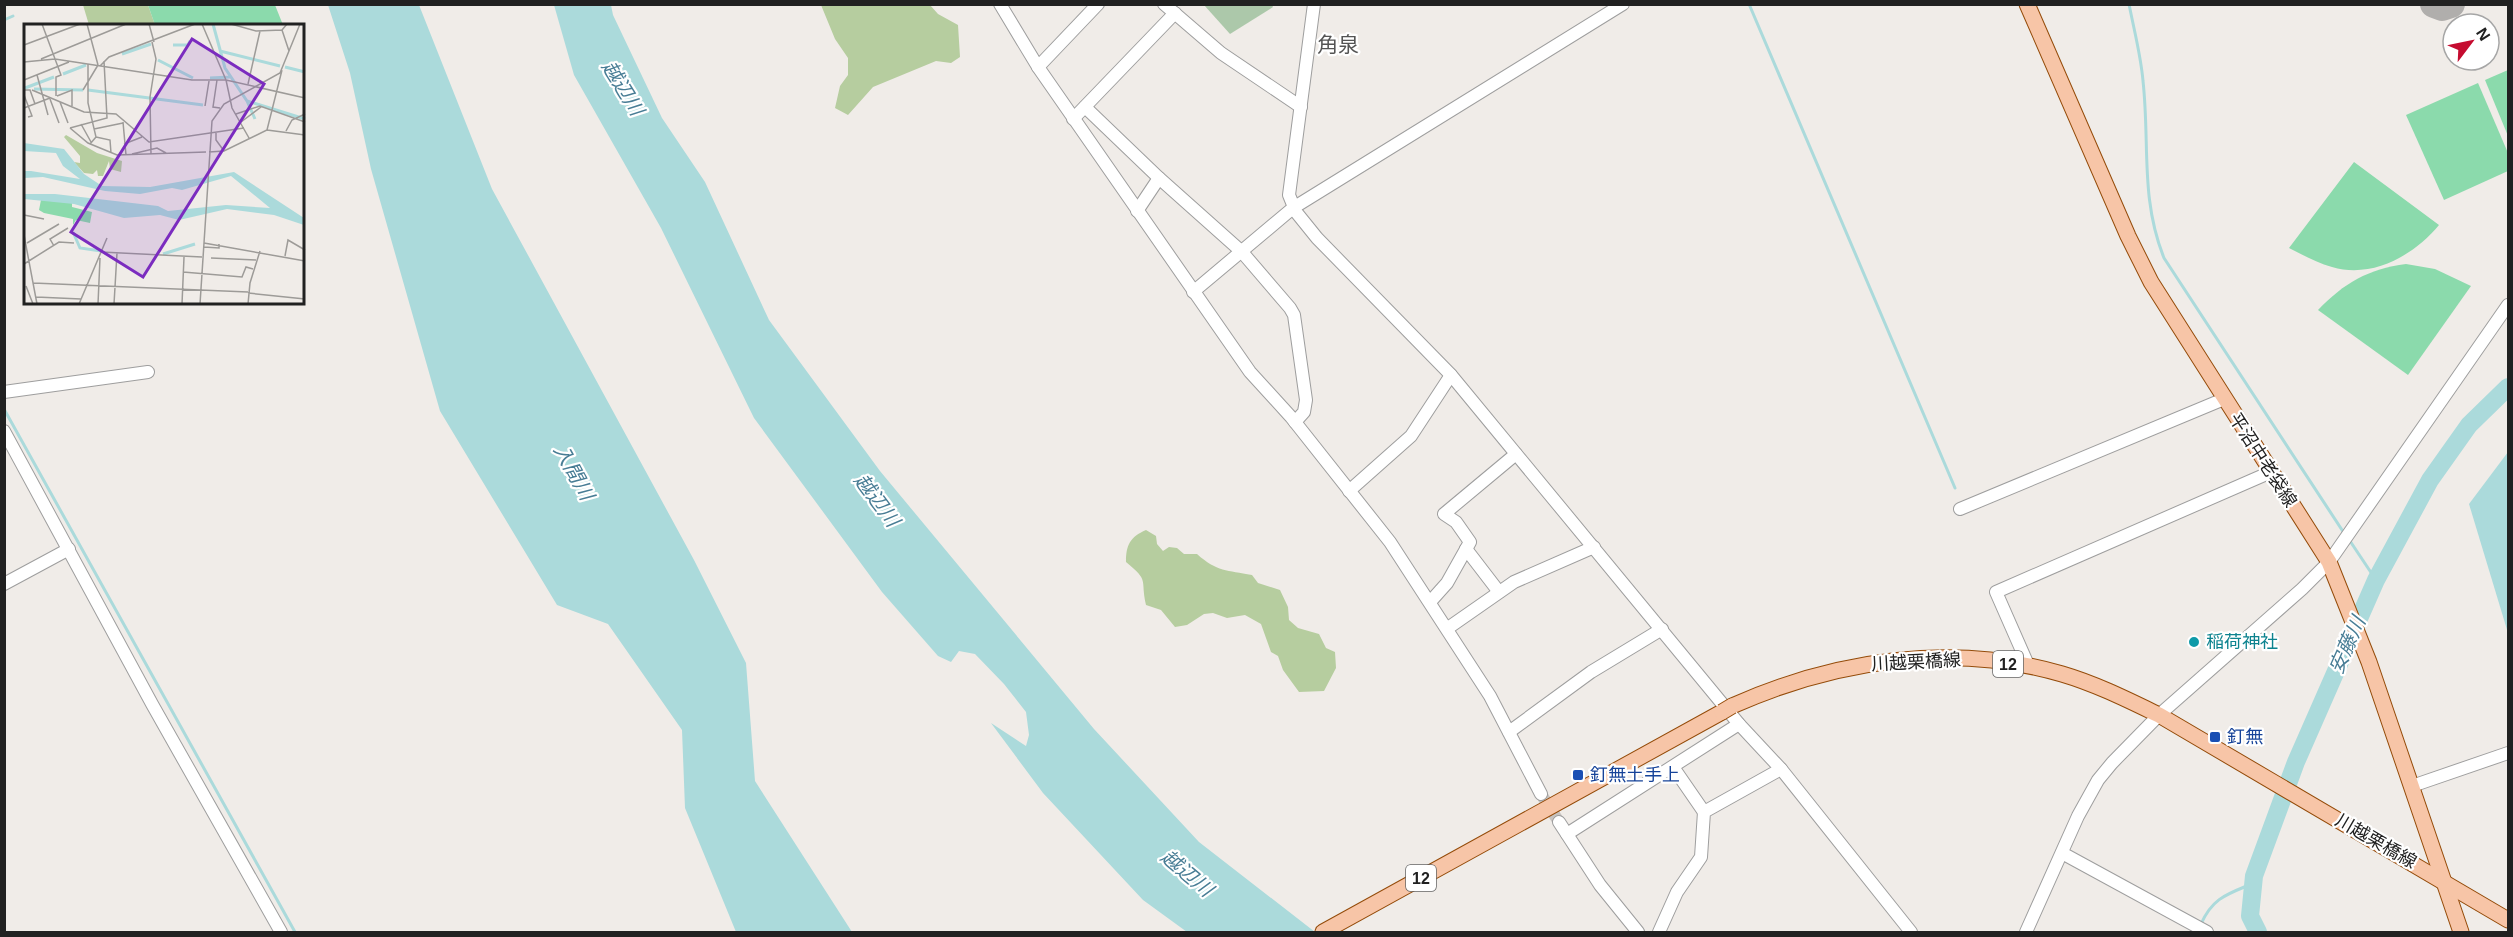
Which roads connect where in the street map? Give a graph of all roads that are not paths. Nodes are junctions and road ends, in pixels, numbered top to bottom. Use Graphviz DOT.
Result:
graph roads {
  1 [pos="1000,4"];
  2 [pos="1098,4"];
  3 [pos="1164,4"];
  4 [pos="1314,4"];
  5 [pos="1623,4"];
  6 [pos="2027,4"];
  7 [pos="1174,13"];
  8 [pos="1038,67"];
  9 [pos="1085,107"];
  10 [pos="1301,108"];
  11 [pos="1073,119"];
  12 [pos="1159,178"];
  13 [pos="1293,208"];
  14 [pos="1137,212"];
  15 [pos="1242,252"];
  16 [pos="1193,292"];
  17 [pos="2508,305"];
  18 [pos="148,372"];
  19 [pos="1451,375"];
  20 [pos="4,392"];
  21 [pos="2224,399"];
  22 [pos="1295,423"];
  23 [pos="4,431"];
  24 [pos="1516,454"];
  25 [pos="2271,472"];
  26 [pos="1349,491"];
  27 [pos="1960,509"];
  28 [pos="1594,548"];
  29 [pos="69,549"];
  30 [pos="1466,549"];
  31 [pos="2329,562"];
  32 [pos="4,584"];
  33 [pos="1499,592"];
  34 [pos="1430,602"];
  35 [pos="1448,628"];
  36 [pos="1662,629"];
  37 [pos="2029,667"];
  38 [pos="2159,716"];
  39 [pos="1739,724"];
  40 [pos="1509,732"];
  41 [pos="2508,753"];
  42 [pos="1673,767"];
  43 [pos="1781,769"];
  44 [pos="2412,786"];
  45 [pos="1541,794"];
  46 [pos="1704,812"];
  47 [pos="1558,822"];
  48 [pos="1567,834"];
  49 [pos="2062,854"];
  50 [pos="2444,882"];
  51 [pos="2508,920"];
  52 [pos="281,933"];
  53 [pos="1323,933"];
  54 [pos="1638,933"];
  55 [pos="1659,933"];
  56 [pos="1911,933"];
  57 [pos="2026,933"];
  58 [pos="2207,933"];
  59 [pos="2461,933"];
  1 -- 8 [label="street"];
  2 -- 8 [label="street"];
  3 -- 7 [label="street"];
  4 -- 10 [label="street"];
  5 -- 13 [label="street"];
  6 -- 21 [label="main road, 平沼中老袋線"];
  7 -- 9 [label="street"];
  7 -- 10 [label="street"];
  8 -- 11 [label="street"];
  9 -- 11 [label="street"];
  9 -- 12 [label="street"];
  10 -- 13 [label="street"];
  11 -- 14 [label="street"];
  12 -- 14 [label="street"];
  12 -- 15 [label="street"];
  13 -- 15 [label="street"];
  13 -- 19 [label="street"];
  14 -- 16 [label="street"];
  15 -- 16 [label="street"];
  15 -- 22 [label="street"];
  16 -- 22 [label="street"];
  17 -- 31 [label="street"];
  18 -- 20 [label="street"];
  19 -- 24 [label="street"];
  19 -- 26 [label="street"];
  21 -- 25 [label="main road, 平沼中老袋線"];
  21 -- 27 [label="street"];
  22 -- 26 [label="street"];
  23 -- 29 [label="street"];
  24 -- 28 [label="street"];
  24 -- 30 [label="street"];
  25 -- 31 [label="main road, 平沼中老袋線"];
  25 -- 37 [label="street"];
  26 -- 34 [label="street"];
  28 -- 33 [label="street"];
  28 -- 36 [label="street"];
  29 -- 32 [label="street"];
  29 -- 52 [label="street"];
  30 -- 33 [label="street"];
  30 -- 34 [label="street"];
  31 -- 38 [label="street"];
  31 -- 44 [label="main road, 平沼中老袋線"];
  33 -- 35 [label="street"];
  34 -- 35 [label="street"];
  35 -- 40 [label="street"];
  36 -- 39 [label="street"];
  36 -- 40 [label="street"];
  37 -- 38 [label="main road, 川越栗橋線 / 12"];
  37 -- 53 [label="main road, 川越栗橋線 / 12"];
  38 -- 49 [label="street"];
  38 -- 50 [label="main road, 川越栗橋線 / 12"];
  39 -- 42 [label="street"];
  39 -- 43 [label="street"];
  40 -- 45 [label="street"];
  41 -- 44 [label="street"];
  42 -- 46 [label="street"];
  42 -- 48 [label="street"];
  43 -- 46 [label="street"];
  43 -- 56 [label="street"];
  44 -- 50 [label="main road, 平沼中老袋線"];
  46 -- 55 [label="street"];
  47 -- 48 [label="street"];
  48 -- 54 [label="street"];
  49 -- 57 [label="street"];
  49 -- 58 [label="street"];
  50 -- 51 [label="main road, 川越栗橋線 / 12"];
  50 -- 59 [label="main road, 平沼中老袋線"];
}
